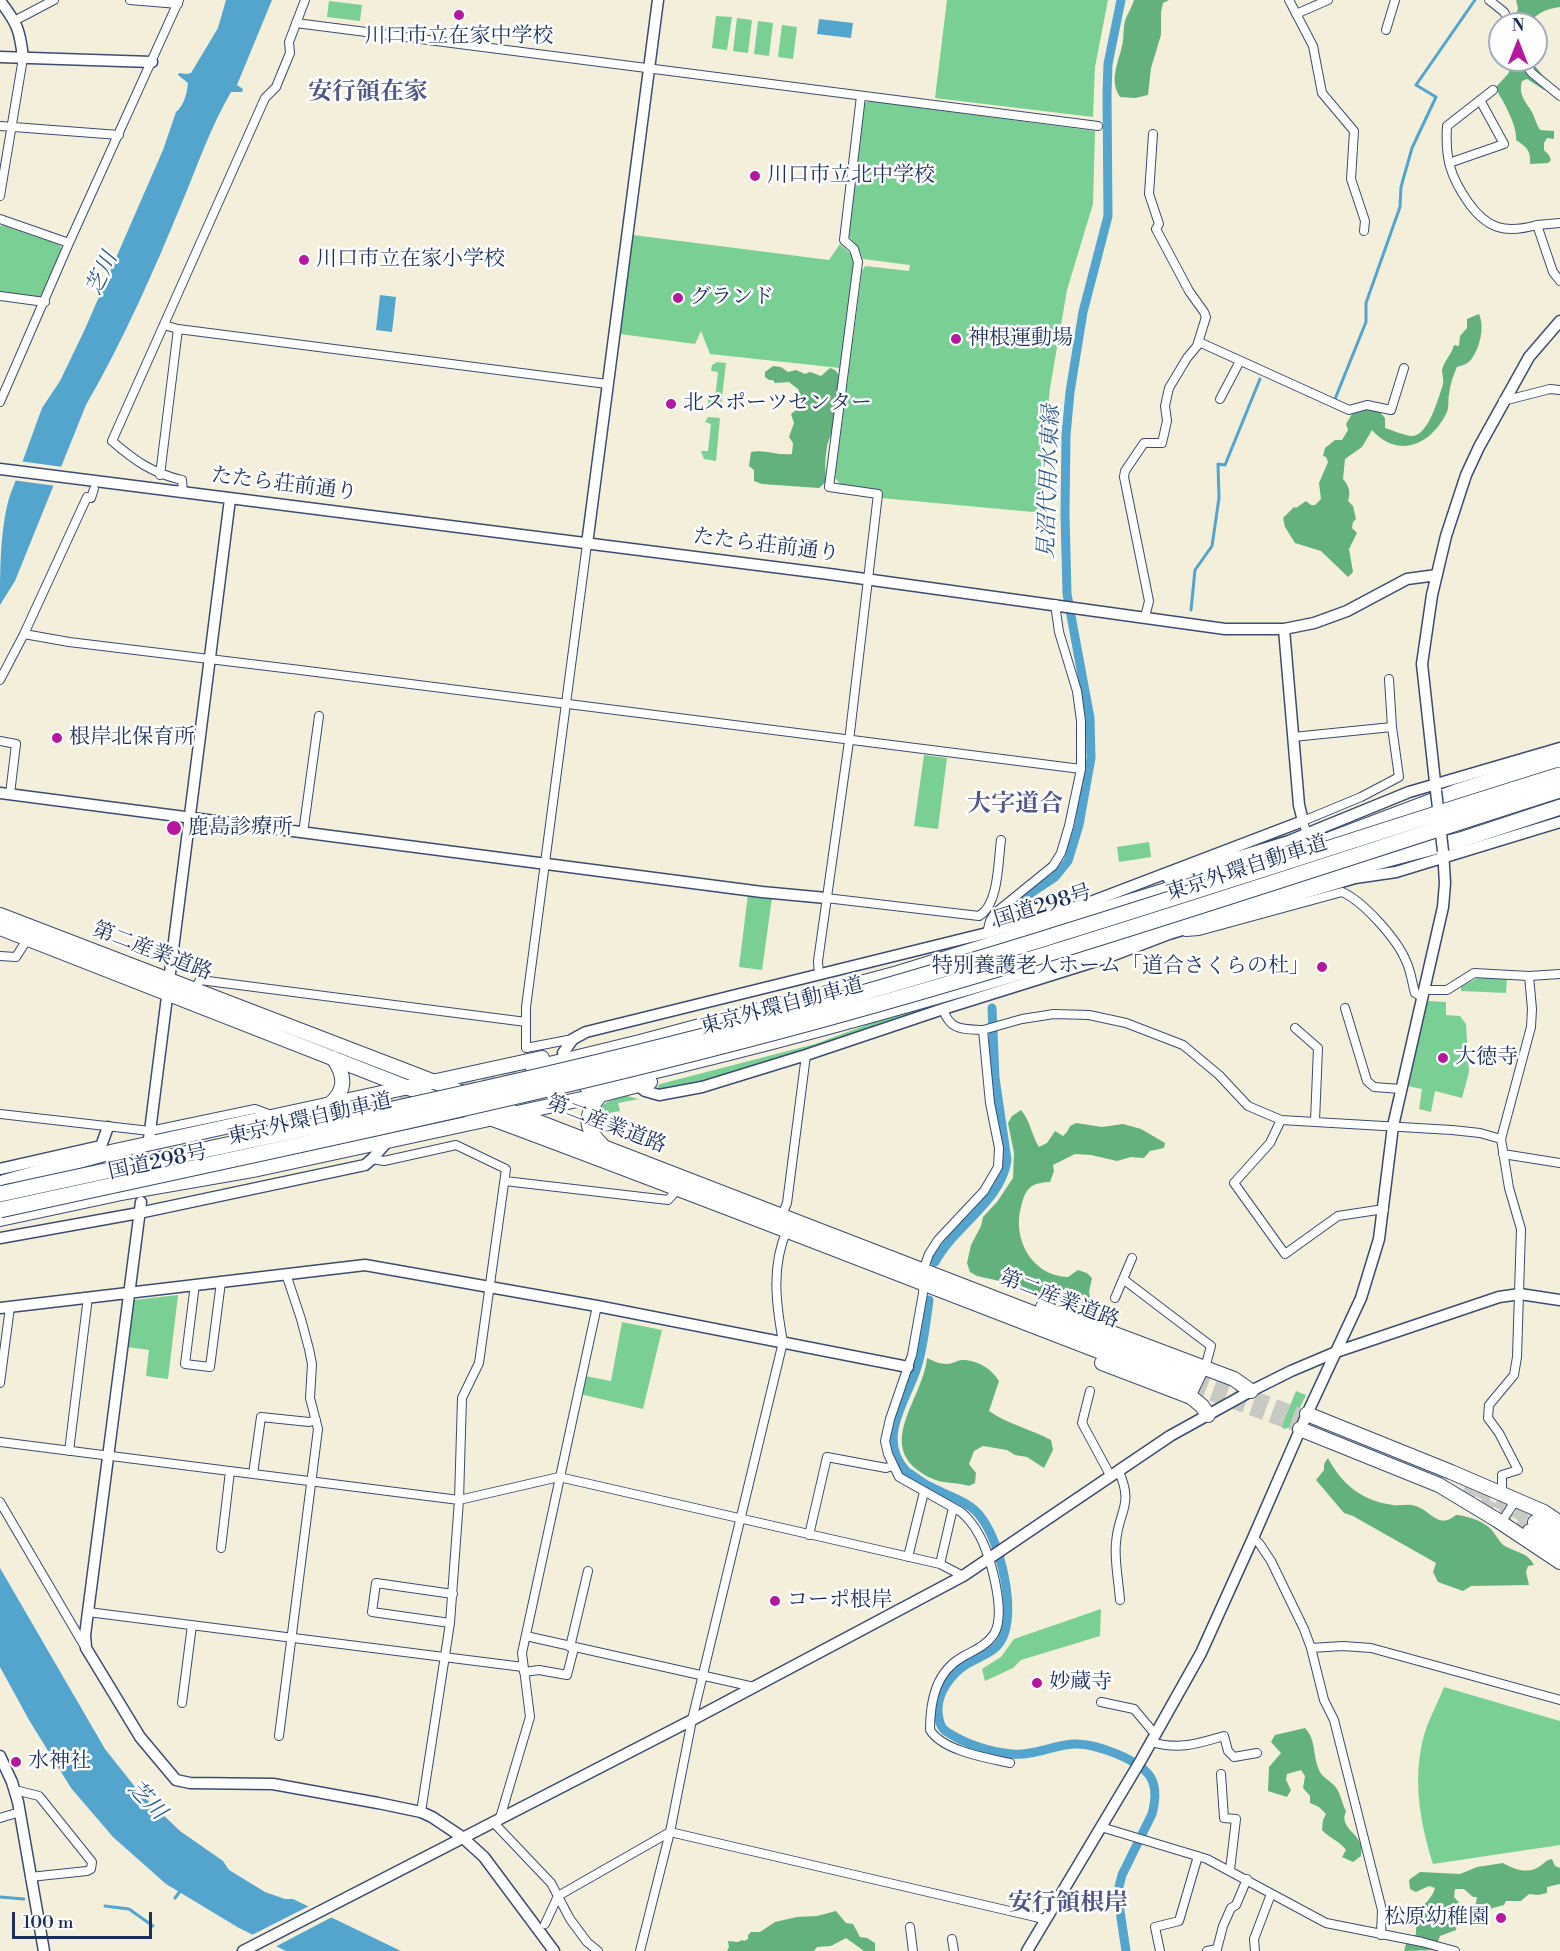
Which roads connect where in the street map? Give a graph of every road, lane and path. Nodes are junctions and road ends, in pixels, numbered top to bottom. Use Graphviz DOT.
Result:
graph roads {
  1 [pos="54,0"];
  2 [pos="130,0"];
  3 [pos="305,0"];
  4 [pos="658,0"];
  5 [pos="1289,0"];
  6 [pos="1328,0"];
  7 [pos="1395,0"];
  8 [pos="1489,0"];
  9 [pos="0,1"];
  10 [pos="178,2"];
  11 [pos="1504,12"];
  12 [pos="1296,14"];
  13 [pos="16,21"];
  14 [pos="296,23"];
  15 [pos="1386,30"];
  16 [pos="0,57"];
  17 [pos="23,58"];
  18 [pos="152,62"];
  19 [pos="649,70"];
  20 [pos="1531,72"];
  21 [pos="1493,90"];
  22 [pos="861,96"];
  23 [pos="1560,96"];
  24 [pos="1480,100"];
  25 [pos="0,126"];
  26 [pos="1098,126"];
  27 [pos="11,127"];
  28 [pos="1153,134"];
  29 [pos="119,135"];
  30 [pos="1449,163"];
  31 [pos="0,196"];
  32 [pos="0,219"];
  33 [pos="1560,223"];
  34 [pos="1537,225"];
  35 [pos="1364,231"];
  36 [pos="69,243"];
  37 [pos="1560,281"];
  38 [pos="0,296"];
  39 [pos="45,302"];
  40 [pos="1560,321"];
  41 [pos="164,324"];
  42 [pos="178,329"];
  43 [pos="1198,342"];
  44 [pos="1240,361"];
  45 [pos="1404,368"];
  46 [pos="607,384"];
  47 [pos="1560,390"];
  48 [pos="1,397"];
  49 [pos="1220,399"];
  50 [pos="1503,401"];
  51 [pos="0,469"];
  52 [pos="160,475"];
  53 [pos="94,489"];
  54 [pos="183,493"];
  55 [pos="230,499"];
  56 [pos="587,544"];
  57 [pos="1437,575"];
  58 [pos="868,579"];
  59 [pos="1058,605"];
  60 [pos="1146,617"];
  61 [pos="1284,629"];
  62 [pos="24,634"];
  63 [pos="210,660"];
  64 [pos="1389,679"];
  65 [pos="0,680"];
  66 [pos="566,705"];
  67 [pos="319,716"];
  68 [pos="1392,727"];
  69 [pos="1293,737"];
  70 [pos="0,741"];
  71 [pos="849,741"];
  72 [pos="1560,748"];
  73 [pos="1560,759"];
  74 [pos="1560,766"];
  75 [pos="1081,770"];
  76 [pos="1560,775"];
  77 [pos="1436,787"];
  78 [pos="1560,790"];
  79 [pos="5,793"];
  80 [pos="1560,800"];
  81 [pos="1560,807"];
  82 [pos="190,818"];
  83 [pos="1560,822"];
  84 [pos="1304,825"];
  85 [pos="303,833"];
  86 [pos="1332,838"];
  87 [pos="1001,840"];
  88 [pos="1444,854"];
  89 [pos="545,864"];
  90 [pos="1342,871"];
  91 [pos="826,898"];
  92 [pos="1088,903"];
  93 [pos="0,915"];
  94 [pos="0,928"];
  95 [pos="987,933"];
  96 [pos="1169,934"];
  97 [pos="28,938"];
  98 [pos="0,956"];
  99 [pos="1560,974"];
  100 [pos="819,975"];
  101 [pos="1529,976"];
  102 [pos="168,988"];
  103 [pos="194,991"];
  104 [pos="832,991"];
  105 [pos="1423,993"];
  106 [pos="939,998"];
  107 [pos="1345,1008"];
  108 [pos="943,1009"];
  109 [pos="526,1022"];
  110 [pos="842,1024"];
  111 [pos="1295,1028"];
  112 [pos="983,1030"];
  113 [pos="573,1039"];
  114 [pos="563,1053"];
  115 [pos="806,1055"];
  116 [pos="333,1059"];
  117 [pos="533,1068"];
  118 [pos="433,1082"];
  119 [pos="637,1085"];
  120 [pos="408,1088"];
  121 [pos="1401,1089"];
  122 [pos="565,1092"];
  123 [pos="600,1095"];
  124 [pos="333,1108"];
  125 [pos="519,1113"];
  126 [pos="0,1114"];
  127 [pos="276,1117"];
  128 [pos="493,1119"];
  129 [pos="1281,1120"];
  130 [pos="1315,1121"];
  131 [pos="1393,1126"];
  132 [pos="108,1127"];
  133 [pos="149,1135"];
  134 [pos="359,1139"];
  135 [pos="1501,1139"];
  136 [pos="388,1141"];
  137 [pos="603,1146"];
  138 [pos="1503,1154"];
  139 [pos="372,1159"];
  140 [pos="1560,1163"];
  141 [pos="505,1181"];
  142 [pos="1,1182"];
  143 [pos="678,1189"];
  144 [pos="109,1195"];
  145 [pos="140,1207"];
  146 [pos="1384,1209"];
  147 [pos="0,1210"];
  148 [pos="782,1215"];
  149 [pos="0,1219"];
  150 [pos="787,1230"];
  151 [pos="0,1238"];
  152 [pos="1132,1258"];
  153 [pos="286,1274"];
  154 [pos="924,1277"];
  155 [pos="1123,1279"];
  156 [pos="220,1282"];
  157 [pos="195,1284"];
  158 [pos="490,1287"];
  159 [pos="129,1292"];
  160 [pos="1520,1294"];
  161 [pos="88,1297"];
  162 [pos="1115,1298"];
  163 [pos="1560,1300"];
  164 [pos="597,1306"];
  165 [pos="5,1308"];
  166 [pos="783,1341"];
  167 [pos="1336,1352"];
  168 [pos="908,1367"];
  169 [pos="1196,1382"];
  170 [pos="0,1383"];
  171 [pos="1090,1391"];
  172 [pos="1251,1391"];
  173 [pos="1306,1414"];
  174 [pos="1208,1415"];
  175 [pos="316,1420"];
  176 [pos="1300,1430"];
  177 [pos="0,1442"];
  178 [pos="69,1451"];
  179 [pos="108,1456"];
  180 [pos="892,1466"];
  181 [pos="230,1471"];
  182 [pos="1114,1472"];
  183 [pos="253,1474"];
  184 [pos="559,1478"];
  185 [pos="313,1480"];
  186 [pos="924,1492"];
  187 [pos="1506,1496"];
  188 [pos="459,1500"];
  189 [pos="0,1502"];
  190 [pos="953,1508"];
  191 [pos="741,1519"];
  192 [pos="1497,1520"];
  193 [pos="1560,1523"];
  194 [pos="809,1535"];
  195 [pos="1560,1537"];
  196 [pos="1253,1538"];
  197 [pos="221,1548"];
  198 [pos="1560,1551"];
  199 [pos="908,1557"];
  200 [pos="991,1558"];
  201 [pos="1560,1562"];
  202 [pos="940,1564"];
  203 [pos="588,1570"];
  204 [pos="963,1576"];
  205 [pos="453,1594"];
  206 [pos="1120,1600"];
  207 [pos="88,1612"];
  208 [pos="450,1623"];
  209 [pos="192,1625"];
  210 [pos="526,1636"];
  211 [pos="292,1637"];
  212 [pos="572,1647"];
  213 [pos="86,1648"];
  214 [pos="1311,1648"];
  215 [pos="446,1658"];
  216 [pos="523,1670"];
  217 [pos="704,1675"];
  218 [pos="754,1687"];
  219 [pos="1560,1700"];
  220 [pos="1101,1702"];
  221 [pos="182,1703"];
  222 [pos="692,1720"];
  223 [pos="279,1736"];
  224 [pos="1153,1738"];
  225 [pos="1257,1753"];
  226 [pos="0,1756"];
  227 [pos="1010,1763"];
  228 [pos="1221,1774"];
  229 [pos="15,1790"];
  230 [pos="20,1812"];
  231 [pos="421,1812"];
  232 [pos="0,1818"];
  233 [pos="496,1820"];
  234 [pos="1101,1827"];
  235 [pos="670,1832"];
  236 [pos="462,1837"];
  237 [pos="1198,1856"];
  238 [pos="1230,1870"];
  239 [pos="30,1877"];
  240 [pos="1247,1879"];
  241 [pos="1271,1894"];
  242 [pos="558,1896"];
  243 [pos="1044,1919"];
  244 [pos="545,1924"];
  245 [pos="910,1927"];
  246 [pos="1381,1935"];
  247 [pos="952,1939"];
  248 [pos="44,1951"];
  249 [pos="244,1951"];
  250 [pos="554,1951"];
  251 [pos="598,1951"];
  252 [pos="640,1951"];
  253 [pos="913,1951"];
  254 [pos="954,1951"];
  255 [pos="1027,1951"];
  256 [pos="1160,1951"];
  257 [pos="1207,1951"];
  258 [pos="1255,1951"];
  259 [pos="1455,1951"];
  1 -- 13 [label="street"];
  2 -- 10 [label="street"];
  3 -- 14 [label="street"];
  4 -- 19 [label="street"];
  5 -- 12 [label="street"];
  6 -- 12 [label="street"];
  7 -- 15 [label="street"];
  8 -- 11 [label="street"];
  9 -- 13 [label="street"];
  10 -- 18 [label="street"];
  12 -- 35 [label="street"];
  13 -- 17 [label="street"];
  14 -- 19 [label="street"];
  14 -- 41 [label="street"];
  16 -- 17 [label="street"];
  17 -- 18 [label="street"];
  17 -- 27 [label="street"];
  18 -- 29 [label="street"];
  19 -- 22 [label="street"];
  19 -- 46 [label="street"];
  20 -- 23 [label="street"];
  21 -- 24 [label="street"];
  22 -- 26 [label="street"];
  22 -- 58 [label="street"];
  24 -- 30 [label="street"];
  24 -- 30 [label="street"];
  25 -- 27 [label="street"];
  27 -- 29 [label="street"];
  27 -- 31 [label="street"];
  28 -- 43 [label="street"];
  29 -- 36 [label="street"];
  30 -- 34 [label="street"];
  32 -- 36 [label="street"];
  33 -- 34 [label="street"];
  34 -- 37 [label="street"];
  36 -- 39 [label="street"];
  38 -- 39 [label="street"];
  39 -- 48 [label="street"];
  40 -- 50 [label="street"];
  41 -- 42 [label="street"];
  41 -- 52 [label="street"];
  42 -- 46 [label="street"];
  42 -- 52 [label="street"];
  43 -- 44 [label="street"];
  43 -- 60 [label="street"];
  44 -- 45 [label="street"];
  44 -- 49 [label="street"];
  46 -- 56 [label="street"];
  47 -- 50 [label="street"];
  50 -- 57 [label="street"];
  51 -- 54 [label="street, たたら荘前通り"];
  52 -- 54 [label="street"];
  53 -- 62 [label="street"];
  54 -- 55 [label="street, たたら荘前通り"];
  55 -- 56 [label="street, たたら荘前通り"];
  55 -- 63 [label="street"];
  56 -- 58 [label="street, たたら荘前通り"];
  56 -- 66 [label="street"];
  57 -- 61 [label="street, たたら荘前通り"];
  57 -- 77 [label="street"];
  58 -- 59 [label="street, たたら荘前通り"];
  58 -- 71 [label="street"];
  59 -- 60 [label="street, たたら荘前通り"];
  59 -- 75 [label="street"];
  60 -- 61 [label="street, たたら荘前通り"];
  61 -- 69 [label="street"];
  62 -- 63 [label="street"];
  62 -- 65 [label="street"];
  63 -- 66 [label="street"];
  63 -- 82 [label="street"];
  64 -- 68 [label="street"];
  66 -- 71 [label="street"];
  66 -- 89 [label="street"];
  67 -- 85 [label="street"];
  68 -- 69 [label="street"];
  68 -- 84 [label="street"];
  69 -- 84 [label="street"];
  70 -- 79 [label="street"];
  71 -- 75 [label="street"];
  71 -- 91 [label="street"];
  72 -- 77 [label="street"];
  73 -- 86 [label="highway"];
  74 -- 86 [label="main road, 国道298号"];
  75 -- 95 [label="street"];
  76 -- 142 [label="highway, 東京外環自動車道, bridge"];
  77 -- 88 [label="street, bridge"];
  77 -- 92 [label="street"];
  78 -- 147 [label="highway, 東京外環自動車道, bridge"];
  79 -- 82 [label="street"];
  80 -- 90 [label="main road"];
  81 -- 90 [label="highway"];
  82 -- 85 [label="street"];
  82 -- 102 [label="street"];
  83 -- 88 [label="street"];
  84 -- 92 [label="street"];
  85 -- 89 [label="street"];
  86 -- 104 [label="main road, 国道298号"];
  87 -- 91 [label="street"];
  88 -- 96 [label="street"];
  88 -- 105 [label="street"];
  89 -- 91 [label="street"];
  89 -- 109 [label="street"];
  90 -- 110 [label="main road"];
  91 -- 100 [label="street"];
  92 -- 95 [label="street"];
  93 -- 102 [label="main road, 第二産業道路"];
  94 -- 97 [label="main road, 第二産業道路"];
  95 -- 100 [label="street"];
  96 -- 105 [label="street"];
  96 -- 108 [label="street"];
  97 -- 98 [label="street"];
  97 -- 102 [label="main road, 第二産業道路"];
  99 -- 101 [label="street"];
  100 -- 113 [label="street"];
  101 -- 105 [label="street"];
  101 -- 135 [label="street"];
  102 -- 103 [label="main road, 第二産業道路"];
  102 -- 116 [label="main road, 第二産業道路"];
  102 -- 133 [label="street"];
  103 -- 109 [label="street"];
  103 -- 118 [label="main road, 第二産業道路"];
  104 -- 114 [label="main road"];
  104 -- 117 [label="main road, 国道298号"];
  105 -- 121 [label="street"];
  106 -- 108 [label="street"];
  107 -- 121 [label="street"];
  108 -- 112 [label="street"];
  108 -- 115 [label="street"];
  109 -- 113 [label="street"];
  110 -- 119 [label="main road"];
  110 -- 122 [label="main road"];
  111 -- 130 [label="street"];
  112 -- 129 [label="street"];
  112 -- 154 [label="street"];
  113 -- 114 [label="street"];
  114 -- 118 [label="main road"];
  115 -- 119 [label="street"];
  115 -- 148 [label="street"];
  116 -- 120 [label="main road, 第二産業道路"];
  116 -- 124 [label="main road"];
  118 -- 120 [label="main road"];
  118 -- 125 [label="main road, 第二産業道路"];
  119 -- 123 [label="main road"];
  120 -- 124 [label="main road"];
  120 -- 128 [label="main road, 第二産業道路"];
  121 -- 131 [label="street"];
  123 -- 125 [label="main road"];
  123 -- 137 [label="main road"];
  124 -- 127 [label="main road"];
  124 -- 142 [label="main road, 国道298号"];
  125 -- 128 [label="main road"];
  125 -- 137 [label="main road, 第二産業道路"];
  126 -- 132 [label="street"];
  127 -- 133 [label="street"];
  127 -- 142 [label="main road"];
  128 -- 136 [label="main road"];
  128 -- 143 [label="main road, 第二産業道路"];
  129 -- 130 [label="street"];
  129 -- 146 [label="street"];
  130 -- 131 [label="street"];
  131 -- 135 [label="street"];
  131 -- 146 [label="street"];
  132 -- 133 [label="street"];
  132 -- 142 [label="street"];
  134 -- 144 [label="main road, 国道298号"];
  135 -- 138 [label="street"];
  136 -- 139 [label="street"];
  136 -- 144 [label="main road"];
  137 -- 148 [label="main road, 第二産業道路"];
  138 -- 140 [label="street"];
  138 -- 160 [label="street"];
  139 -- 141 [label="street"];
  139 -- 145 [label="street"];
  141 -- 143 [label="street"];
  141 -- 158 [label="street"];
  143 -- 150 [label="main road, 第二産業道路"];
  144 -- 149 [label="main road, 国道298号"];
  145 -- 151 [label="street"];
  145 -- 159 [label="street"];
  146 -- 167 [label="street"];
  148 -- 154 [label="main road, 第二産業道路"];
  150 -- 154 [label="main road, 第二産業道路"];
  150 -- 166 [label="street"];
  152 -- 155 [label="street"];
  153 -- 156 [label="street"];
  153 -- 158 [label="street"];
  153 -- 175 [label="street"];
  154 -- 168 [label="street"];
  154 -- 169 [label="main road, 第二産業道路"];
  154 -- 169 [label="main road, 第二産業道路"];
  155 -- 162 [label="street"];
  155 -- 169 [label="street"];
  156 -- 157 [label="street"];
  156 -- 157 [label="street"];
  157 -- 159 [label="street"];
  158 -- 164 [label="street"];
  158 -- 188 [label="street"];
  159 -- 161 [label="street"];
  159 -- 179 [label="street"];
  160 -- 163 [label="street"];
  160 -- 167 [label="street"];
  160 -- 187 [label="street"];
  161 -- 165 [label="street"];
  161 -- 178 [label="street"];
  164 -- 166 [label="street"];
  164 -- 184 [label="street"];
  165 -- 170 [label="street"];
  166 -- 168 [label="street"];
  166 -- 191 [label="street"];
  167 -- 172 [label="street"];
  167 -- 173 [label="street"];
  168 -- 180 [label="street"];
  169 -- 172 [label="main road"];
  169 -- 174 [label="main road"];
  171 -- 182 [label="street"];
  172 -- 174 [label="street"];
  173 -- 176 [label="street"];
  173 -- 187 [label="main road"];
  174 -- 182 [label="street"];
  175 -- 183 [label="street"];
  175 -- 185 [label="street"];
  176 -- 192 [label="main road"];
  176 -- 196 [label="street"];
  177 -- 178 [label="street"];
  178 -- 179 [label="street"];
  179 -- 181 [label="street"];
  179 -- 207 [label="street"];
  180 -- 186 [label="street"];
  180 -- 194 [label="street"];
  181 -- 183 [label="street"];
  181 -- 197 [label="street"];
  182 -- 200 [label="street"];
  182 -- 206 [label="street"];
  183 -- 185 [label="street"];
  184 -- 188 [label="street"];
  184 -- 191 [label="street"];
  184 -- 210 [label="street"];
  185 -- 188 [label="street"];
  185 -- 211 [label="street"];
  186 -- 190 [label="street"];
  186 -- 199 [label="street"];
  187 -- 192 [label="street"];
  187 -- 193 [label="main road"];
  188 -- 205 [label="street"];
  189 -- 213 [label="street"];
  190 -- 200 [label="street"];
  190 -- 202 [label="street"];
  191 -- 194 [label="street"];
  191 -- 217 [label="street"];
  192 -- 201 [label="main road"];
  194 -- 199 [label="street"];
  195 -- 198 [label="main road"];
  196 -- 214 [label="street"];
  196 -- 224 [label="street"];
  199 -- 202 [label="street"];
  200 -- 204 [label="street"];
  200 -- 227 [label="street"];
  202 -- 204 [label="street"];
  203 -- 212 [label="street"];
  204 -- 218 [label="street"];
  205 -- 208 [label="street"];
  205 -- 208 [label="street"];
  207 -- 209 [label="street"];
  207 -- 213 [label="street"];
  208 -- 215 [label="street"];
  209 -- 211 [label="street"];
  209 -- 221 [label="street"];
  210 -- 212 [label="street"];
  210 -- 216 [label="street"];
  211 -- 215 [label="street"];
  211 -- 223 [label="street"];
  212 -- 216 [label="street"];
  212 -- 217 [label="street"];
  213 -- 231 [label="street"];
  214 -- 219 [label="street"];
  214 -- 246 [label="street"];
  215 -- 216 [label="street"];
  215 -- 231 [label="street"];
  216 -- 233 [label="street"];
  217 -- 218 [label="street"];
  217 -- 222 [label="street"];
  218 -- 222 [label="street"];
  220 -- 224 [label="street"];
  222 -- 233 [label="street"];
  222 -- 235 [label="street"];
  224 -- 225 [label="street"];
  224 -- 234 [label="street"];
  226 -- 229 [label="street"];
  228 -- 238 [label="street"];
  229 -- 230 [label="street"];
  229 -- 239 [label="street"];
  230 -- 232 [label="street"];
  230 -- 239 [label="street"];
  231 -- 236 [label="street"];
  233 -- 236 [label="street"];
  233 -- 242 [label="street"];
  234 -- 237 [label="street"];
  234 -- 243 [label="street"];
  235 -- 242 [label="street"];
  235 -- 243 [label="street"];
  235 -- 252 [label="street"];
  236 -- 249 [label="street"];
  236 -- 250 [label="street"];
  237 -- 238 [label="street"];
  237 -- 256 [label="street"];
  238 -- 240 [label="street"];
  239 -- 248 [label="street"];
  240 -- 241 [label="street"];
  240 -- 257 [label="street"];
  241 -- 246 [label="street"];
  241 -- 258 [label="street"];
  242 -- 244 [label="street"];
  242 -- 251 [label="street"];
  243 -- 255 [label="street"];
  245 -- 253 [label="street"];
  246 -- 259 [label="street"];
  247 -- 254 [label="street"];
}
